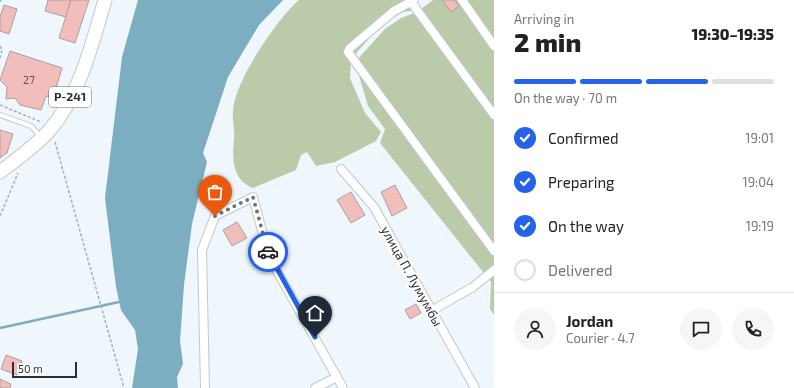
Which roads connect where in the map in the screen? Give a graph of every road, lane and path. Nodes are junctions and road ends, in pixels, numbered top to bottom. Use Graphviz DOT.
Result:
graph roads {
  1 [pos="105,0"];
  2 [pos="462,0"];
  3 [pos="413,1"];
  4 [pos="0,46"];
  5 [pos="494,46"];
  6 [pos="0,58"];
  7 [pos="0,105"];
  8 [pos="0,115"];
  9 [pos="494,115"];
  10 [pos="46,125"];
  11 [pos="41,138"];
  12 [pos="54,140"];
  13 [pos="26,152"];
  14 [pos="341,169"];
  15 [pos="0,172"];
  16 [pos="0,216"];
  17 [pos="494,251"];
  18 [pos="494,270"];
  19 [pos="431,311"];
  20 [pos="337,377"];
  21 [pos="124,388"];
  22 [pos="205,388"];
  23 [pos="315,388"];
  24 [pos="344,388"];
  25 [pos="475,388"];
  1 -- 11 [label="highway, Р-241"];
  2 -- 5 [label="street"];
  3 -- 9 [label="street"];
  3 -- 17 [label="street"];
  4 -- 6 [label="path"];
  7 -- 10 [label="path"];
  8 -- 11 [label="lane"];
  11 -- 13 [label="highway, Р-241"];
  12 -- 21 [label="path"];
  13 -- 15 [label="highway, Р-241"];
  13 -- 16 [label="path"];
  14 -- 19 [label="street, улица П. Лумумбы"];
  18 -- 19 [label="street"];
  19 -- 25 [label="street, улица П. Лумумбы"];
  20 -- 22 [label="street"];
  20 -- 23 [label="street"];
  20 -- 24 [label="street"];
}
